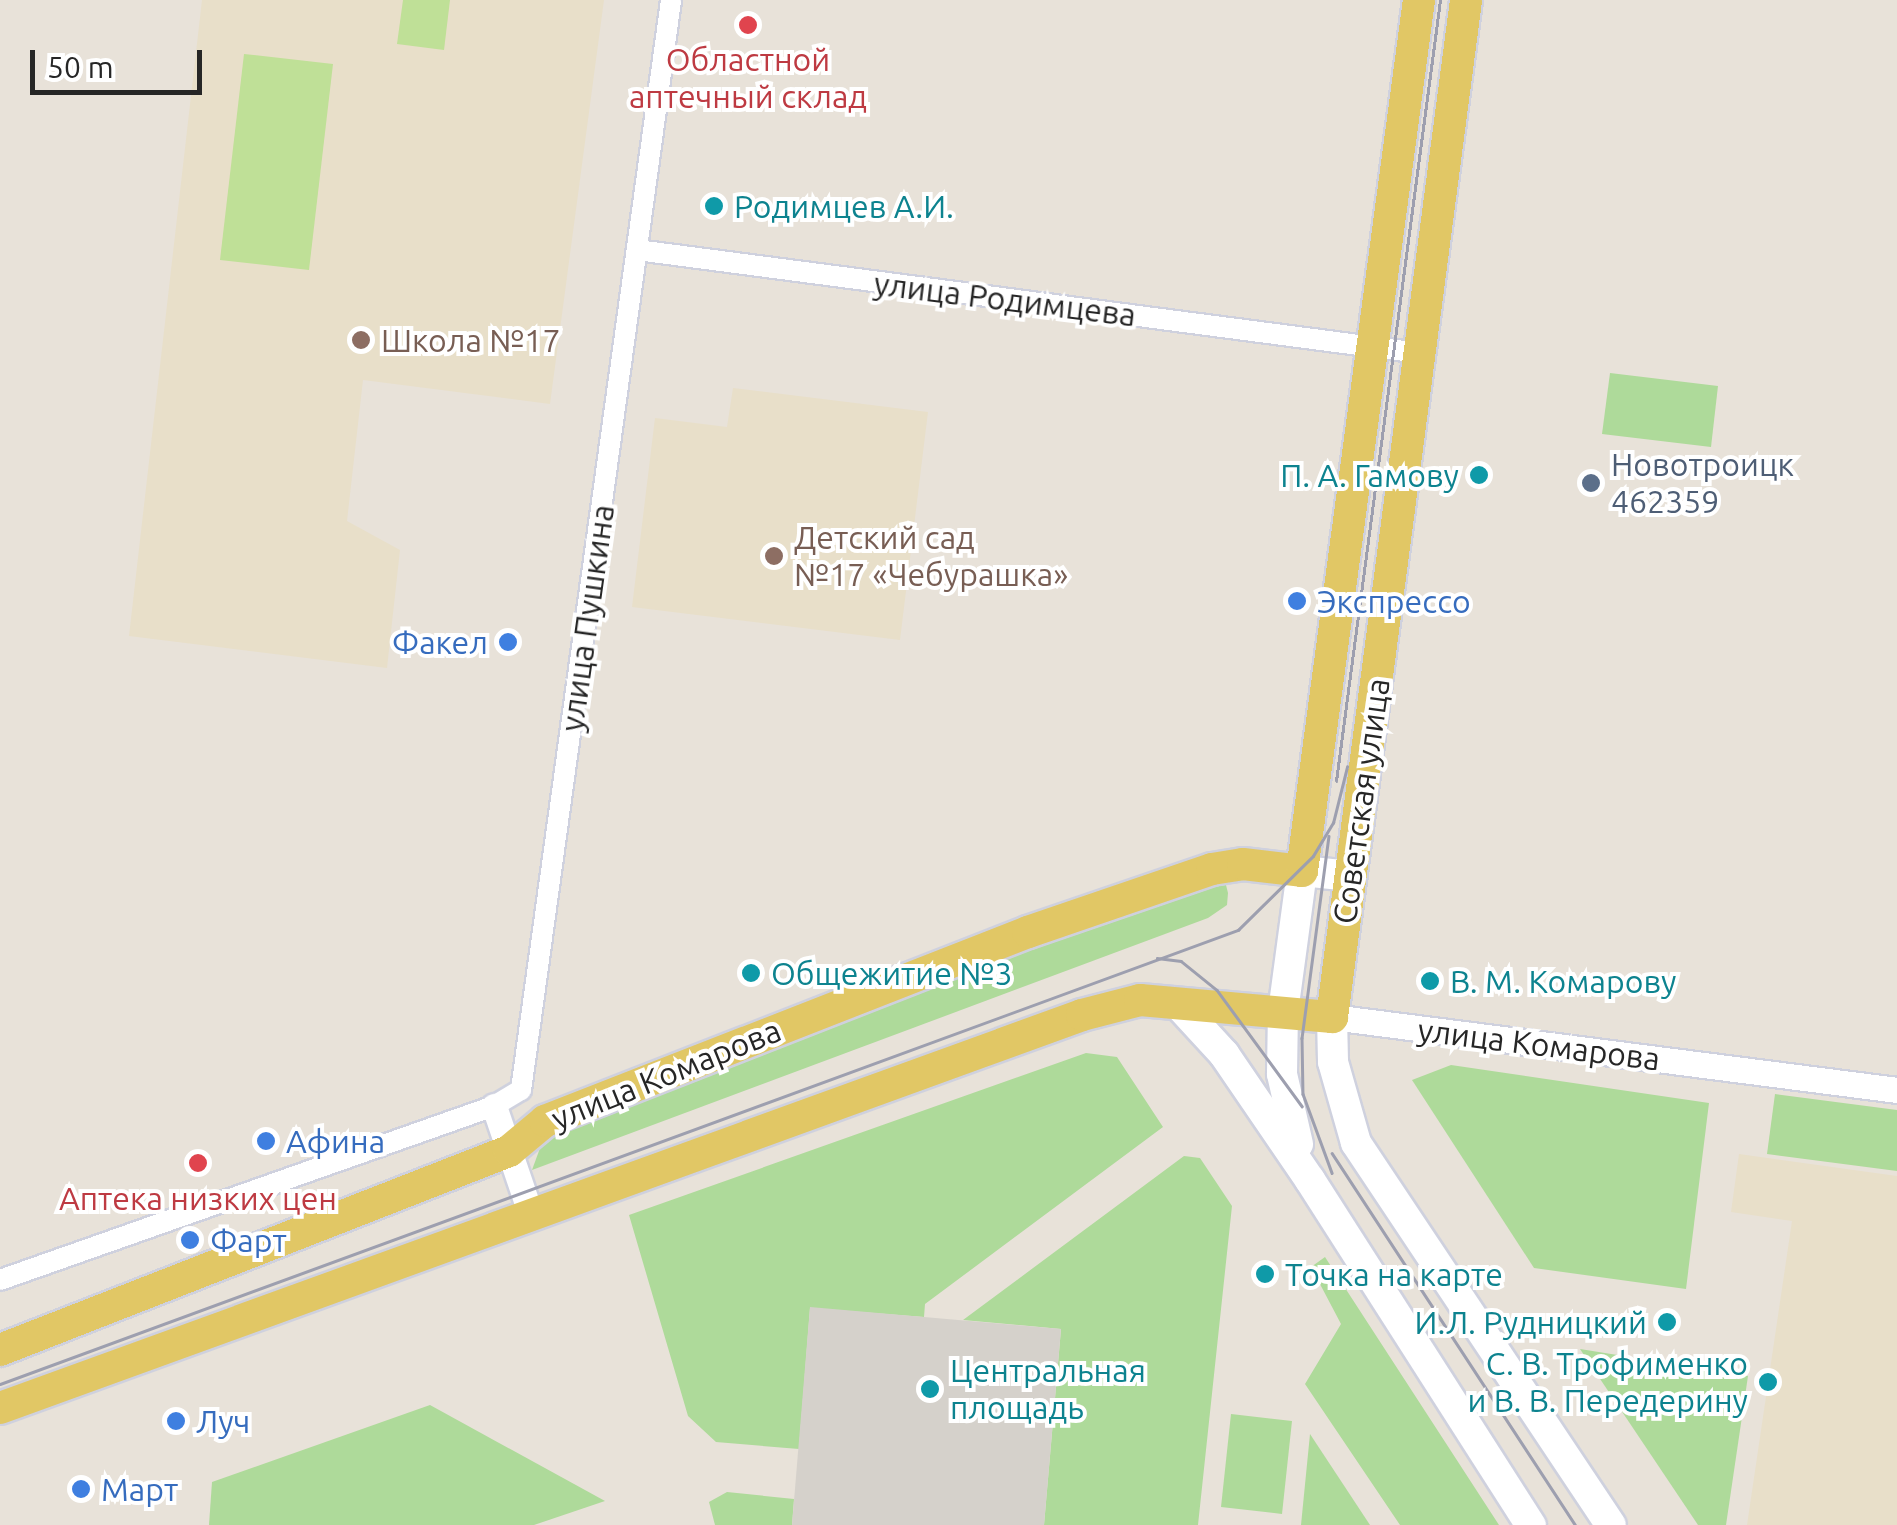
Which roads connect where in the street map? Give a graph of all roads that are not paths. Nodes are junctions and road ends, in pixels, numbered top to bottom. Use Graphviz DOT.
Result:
graph roads {
  1 [pos="671,0"];
  2 [pos="1420,0"];
  3 [pos="1466,0"];
  4 [pos="637,250"];
  5 [pos="1373,347"];
  6 [pos="1420,353"];
  7 [pos="1302,870"];
  8 [pos="1351,876"];
  9 [pos="1180,1005"];
  10 [pos="1283,1012"];
  11 [pos="1332,1017"];
  12 [pos="1897,1090"];
  13 [pos="494,1106"];
  14 [pos="509,1152"];
  15 [pos="1310,1180"];
  16 [pos="532,1215"];
  17 [pos="0,1280"];
  18 [pos="0,1350"];
  19 [pos="0,1408"];
  20 [pos="1531,1525"];
  21 [pos="1612,1525"];
  1 -- 4 [label="street, улица Пушкина"];
  2 -- 5 [label="main road, Советская улица"];
  3 -- 6 [label="main road, Советская улица"];
  4 -- 5 [label="street, улица Родимцева"];
  4 -- 13 [label="street, улица Пушкина"];
  5 -- 6 [label="street, улица Родимцева"];
  5 -- 7 [label="main road, Советская улица"];
  6 -- 8 [label="main road, Советская улица"];
  7 -- 8 [label="main road, улица Комарова"];
  7 -- 10 [label="main road, Советская улица"];
  7 -- 14 [label="main road, улица Комарова"];
  8 -- 11 [label="main road, Советская улица"];
  9 -- 10 [label="main road, улица Комарова"];
  9 -- 15 [label="main road, Советская улица"];
  9 -- 16 [label="main road"];
  10 -- 11 [label="main road, улица Комарова"];
  10 -- 15 [label="main road, Советская улица"];
  11 -- 12 [label="street, улица Комарова"];
  11 -- 21 [label="main road, Советская улица"];
  13 -- 14 [label="street"];
  13 -- 17 [label="street"];
  14 -- 16 [label="street"];
  14 -- 18 [label="main road, улица Комарова"];
  15 -- 20 [label="main road, Советская улица"];
  16 -- 19 [label="main road"];
}
